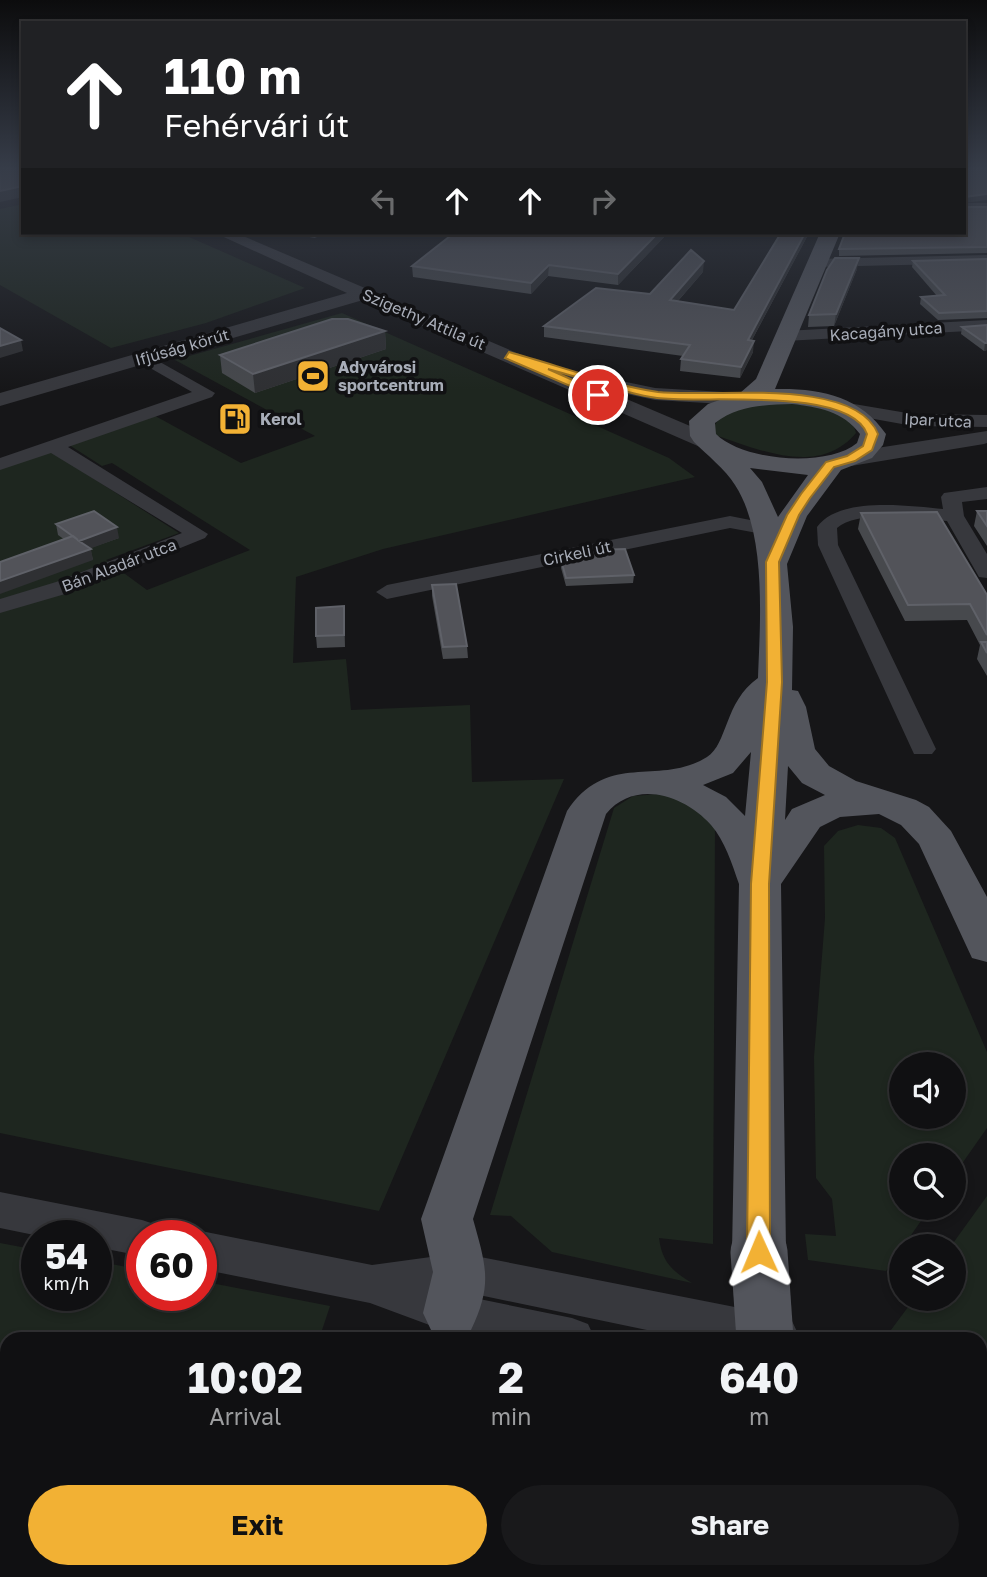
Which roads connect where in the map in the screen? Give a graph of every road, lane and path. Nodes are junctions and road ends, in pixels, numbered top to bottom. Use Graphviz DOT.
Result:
graph roads {
  1 [pos="245,243"];
  2 [pos="826,243"];
  3 [pos="987,259"];
  4 [pos="816,263"];
  5 [pos="363,294"];
  6 [pos="987,324"];
  7 [pos="785,336"];
  8 [pos="509,355"];
  9 [pos="144,358"];
  10 [pos="206,393"];
  11 [pos="4,396"];
  12 [pos="745,398"];
  13 [pos="844,407"];
  14 [pos="987,421"];
  15 [pos="987,436"];
  16 [pos="713,445"];
  17 [pos="55,447"];
  18 [pos="841,462"];
  19 [pos="0,464"];
  20 [pos="987,493"];
  21 [pos="954,516"];
  22 [pos="768,529"];
  23 [pos="773,562"];
  24 [pos="987,572"];
  25 [pos="387,592"];
  26 [pos="0,606"];
  27 [pos="775,682"];
  28 [pos="923,749"];
  29 [pos="646,781"];
  30 [pos="888,803"];
  31 [pos="760,884"];
  32 [pos="987,947"];
  33 [pos="0,1210"];
  34 [pos="126,1235"];
  35 [pos="217,1253"];
  36 [pos="456,1292"];
  37 [pos="555,1332"];
  38 [pos="740,1332"];
  39 [pos="765,1332"];
  1 -- 5 [label="street, Szigethy Attila út"];
  2 -- 4 [label="main road"];
  3 -- 4 [label="street"];
  4 -- 7 [label="main road"];
  5 -- 8 [label="street, Szigethy Attila út"];
  5 -- 9 [label="street, Ifjúság körút"];
  6 -- 7 [label="street, Kacagány utca"];
  7 -- 12 [label="main road"];
  7 -- 13 [label="main road"];
  8 -- 12 [label="street, Szigethy Attila út"];
  8 -- 16 [label="street, Szigethy Attila út"];
  9 -- 10 [label="street"];
  9 -- 11 [label="street, Ifjúság körút"];
  10 -- 17 [label="street"];
  12 -- 13 [label="main road"];
  12 -- 16 [label="main road"];
  13 -- 14 [label="street, Ipar utca"];
  13 -- 18 [label="main road"];
  15 -- 18 [label="street, Ipar utca"];
  16 -- 18 [label="main road"];
  16 -- 22 [label="main road"];
  17 -- 19 [label="street"];
  17 -- 26 [label="street, Bán Aladár utca"];
  18 -- 23 [label="main road"];
  20 -- 21 [label="street"];
  21 -- 24 [label="street"];
  21 -- 28 [label="street"];
  22 -- 23 [label="main road"];
  22 -- 25 [label="street, Cirkeli út"];
  23 -- 27 [label="main road"];
  27 -- 29 [label="main road"];
  27 -- 30 [label="main road"];
  27 -- 31 [label="main road"];
  29 -- 31 [label="main road"];
  29 -- 36 [label="main road"];
  30 -- 31 [label="main road"];
  30 -- 32 [label="main road"];
  31 -- 39 [label="main road, bridge"];
  33 -- 34 [label="street"];
  35 -- 36 [label="street"];
  36 -- 37 [label="street"];
  36 -- 38 [label="street"];
}
